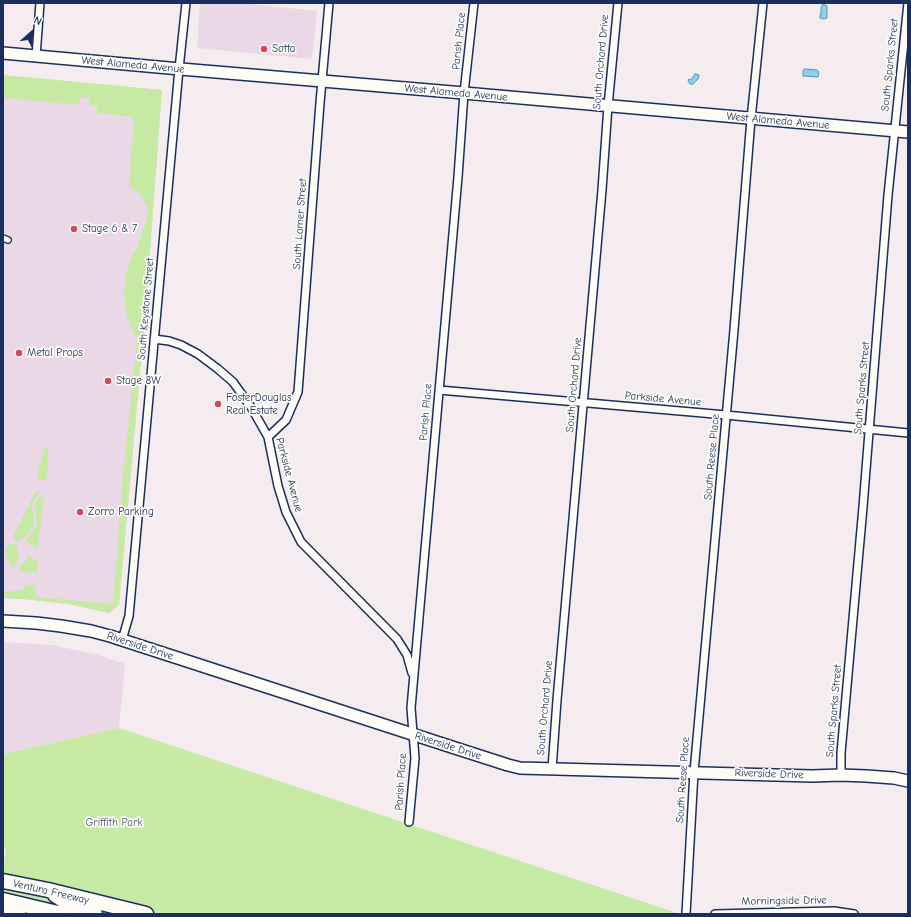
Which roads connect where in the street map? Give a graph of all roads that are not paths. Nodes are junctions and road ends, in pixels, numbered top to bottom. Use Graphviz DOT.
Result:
graph roads {
  1 [pos="40,3"];
  2 [pos="186,3"];
  3 [pos="329,3"];
  4 [pos="474,3"];
  5 [pos="618,3"];
  6 [pos="763,3"];
  7 [pos="908,3"];
  8 [pos="3,53"];
  9 [pos="36,56"];
  10 [pos="179,69"];
  11 [pos="322,81"];
  12 [pos="464,93"];
  13 [pos="608,106"];
  14 [pos="751,119"];
  15 [pos="894,131"];
  16 [pos="908,132"];
  17 [pos="154,339"];
  18 [pos="439,390"];
  19 [pos="584,403"];
  20 [pos="726,415"];
  21 [pos="870,429"];
  22 [pos="908,433"];
  23 [pos="268,437"];
  24 [pos="3,620"];
  25 [pos="122,640"];
  26 [pos="414,677"];
  27 [pos="413,734"];
  28 [pos="552,769"];
  29 [pos="694,772"];
  30 [pos="841,775"];
  31 [pos="908,781"];
  32 [pos="409,822"];
  33 [pos="3,881"];
  34 [pos="48,890"];
  35 [pos="3,900"];
  36 [pos="3,910"];
  37 [pos="18,914"];
  38 [pos="62,914"];
  39 [pos="95,914"];
  40 [pos="146,914"];
  41 [pos="686,914"];
  42 [pos="715,914"];
  43 [pos="854,914"];
  1 -- 9 [label="street"];
  2 -- 10 [label="street, South Keystone Street"];
  3 -- 11 [label="street, South Lamer Street"];
  4 -- 12 [label="street, Parish Place"];
  5 -- 13 [label="street, South Orchard Drive"];
  6 -- 14 [label="street, South Reese Place"];
  7 -- 15 [label="street, South Sparks Street"];
  8 -- 9 [label="main road, West Alameda Avenue"];
  9 -- 10 [label="main road, West Alameda Avenue"];
  10 -- 11 [label="main road, West Alameda Avenue"];
  10 -- 17 [label="street, South Keystone Street"];
  11 -- 12 [label="main road, West Alameda Avenue"];
  11 -- 23 [label="street, South Lamer Street"];
  12 -- 13 [label="main road, West Alameda Avenue"];
  12 -- 18 [label="street, Parish Place"];
  13 -- 14 [label="main road, West Alameda Avenue"];
  13 -- 19 [label="street, South Orchard Drive"];
  14 -- 15 [label="main road, West Alameda Avenue"];
  14 -- 20 [label="street, South Reese Place"];
  15 -- 16 [label="main road, West Alameda Avenue"];
  15 -- 21 [label="street, South Sparks Street"];
  17 -- 23 [label="street, Parkside Avenue"];
  17 -- 25 [label="street, South Keystone Street"];
  18 -- 19 [label="street, Parkside Avenue"];
  18 -- 26 [label="street, Parish Place"];
  19 -- 20 [label="street, Parkside Avenue"];
  19 -- 28 [label="street, South Orchard Drive"];
  20 -- 21 [label="street, Parkside Avenue"];
  20 -- 29 [label="street, South Reese Place"];
  21 -- 22 [label="street, Parkside Avenue"];
  21 -- 30 [label="street, South Sparks Street"];
  23 -- 26 [label="street, Parkside Avenue"];
  24 -- 25 [label="main road, Riverside Drive"];
  25 -- 27 [label="main road, Riverside Drive"];
  26 -- 27 [label="street, Parish Place"];
  27 -- 28 [label="main road, Riverside Drive"];
  27 -- 32 [label="street, Parish Place"];
  28 -- 29 [label="main road, Riverside Drive"];
  29 -- 30 [label="main road, Riverside Drive"];
  29 -- 41 [label="street, South Reese Place"];
  30 -- 31 [label="main road, Riverside Drive"];
  33 -- 34 [label="highway, Ventura Freeway"];
  34 -- 39 [label="highway"];
  34 -- 40 [label="highway, Ventura Freeway"];
  35 -- 38 [label="highway"];
  36 -- 37 [label="highway"];
  42 -- 43 [label="street, Morningside Drive"];
}
